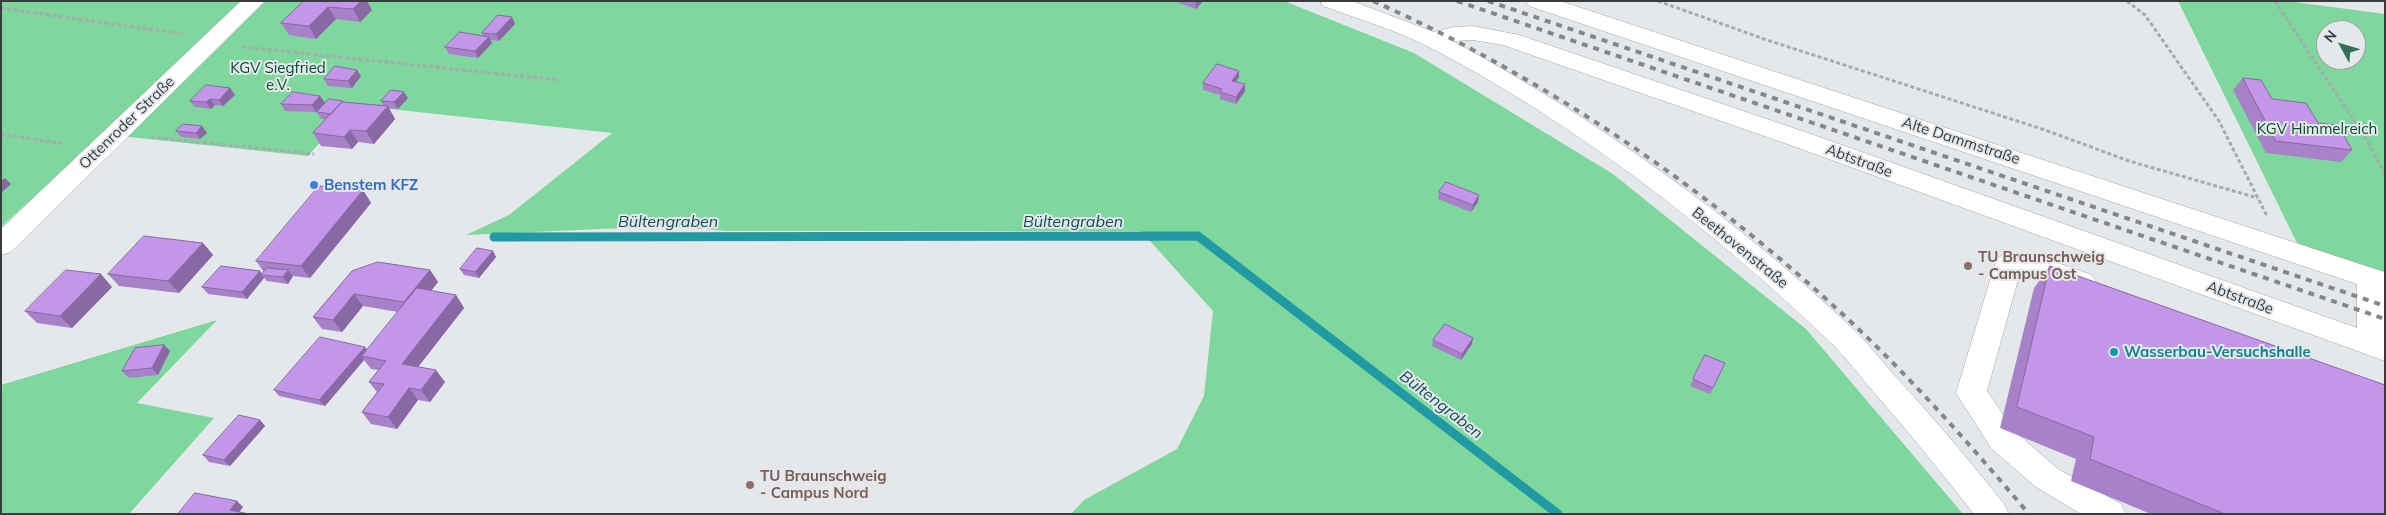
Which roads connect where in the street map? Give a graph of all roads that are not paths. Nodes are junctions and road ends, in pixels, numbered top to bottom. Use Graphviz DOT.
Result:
graph roads {
  1 [pos="254,1"];
  2 [pos="1331,1"];
  3 [pos="1537,1"];
  4 [pos="1435,41"];
  5 [pos="1,245"];
  6 [pos="2378,280"];
  7 [pos="2110,292"];
  8 [pos="2378,348"];
  9 [pos="1993,514"];
  10 [pos="2110,514"];
  1 -- 5 [label="street, Ottenroder Straße"];
  2 -- 4 [label="street"];
  3 -- 6 [label="street, Alte Dammstraße"];
  4 -- 8 [label="street, Abtstraße"];
  4 -- 9 [label="street, Beethovenstraße"];
  6 -- 8 [label="street"];
  7 -- 10 [label="street"];
}
